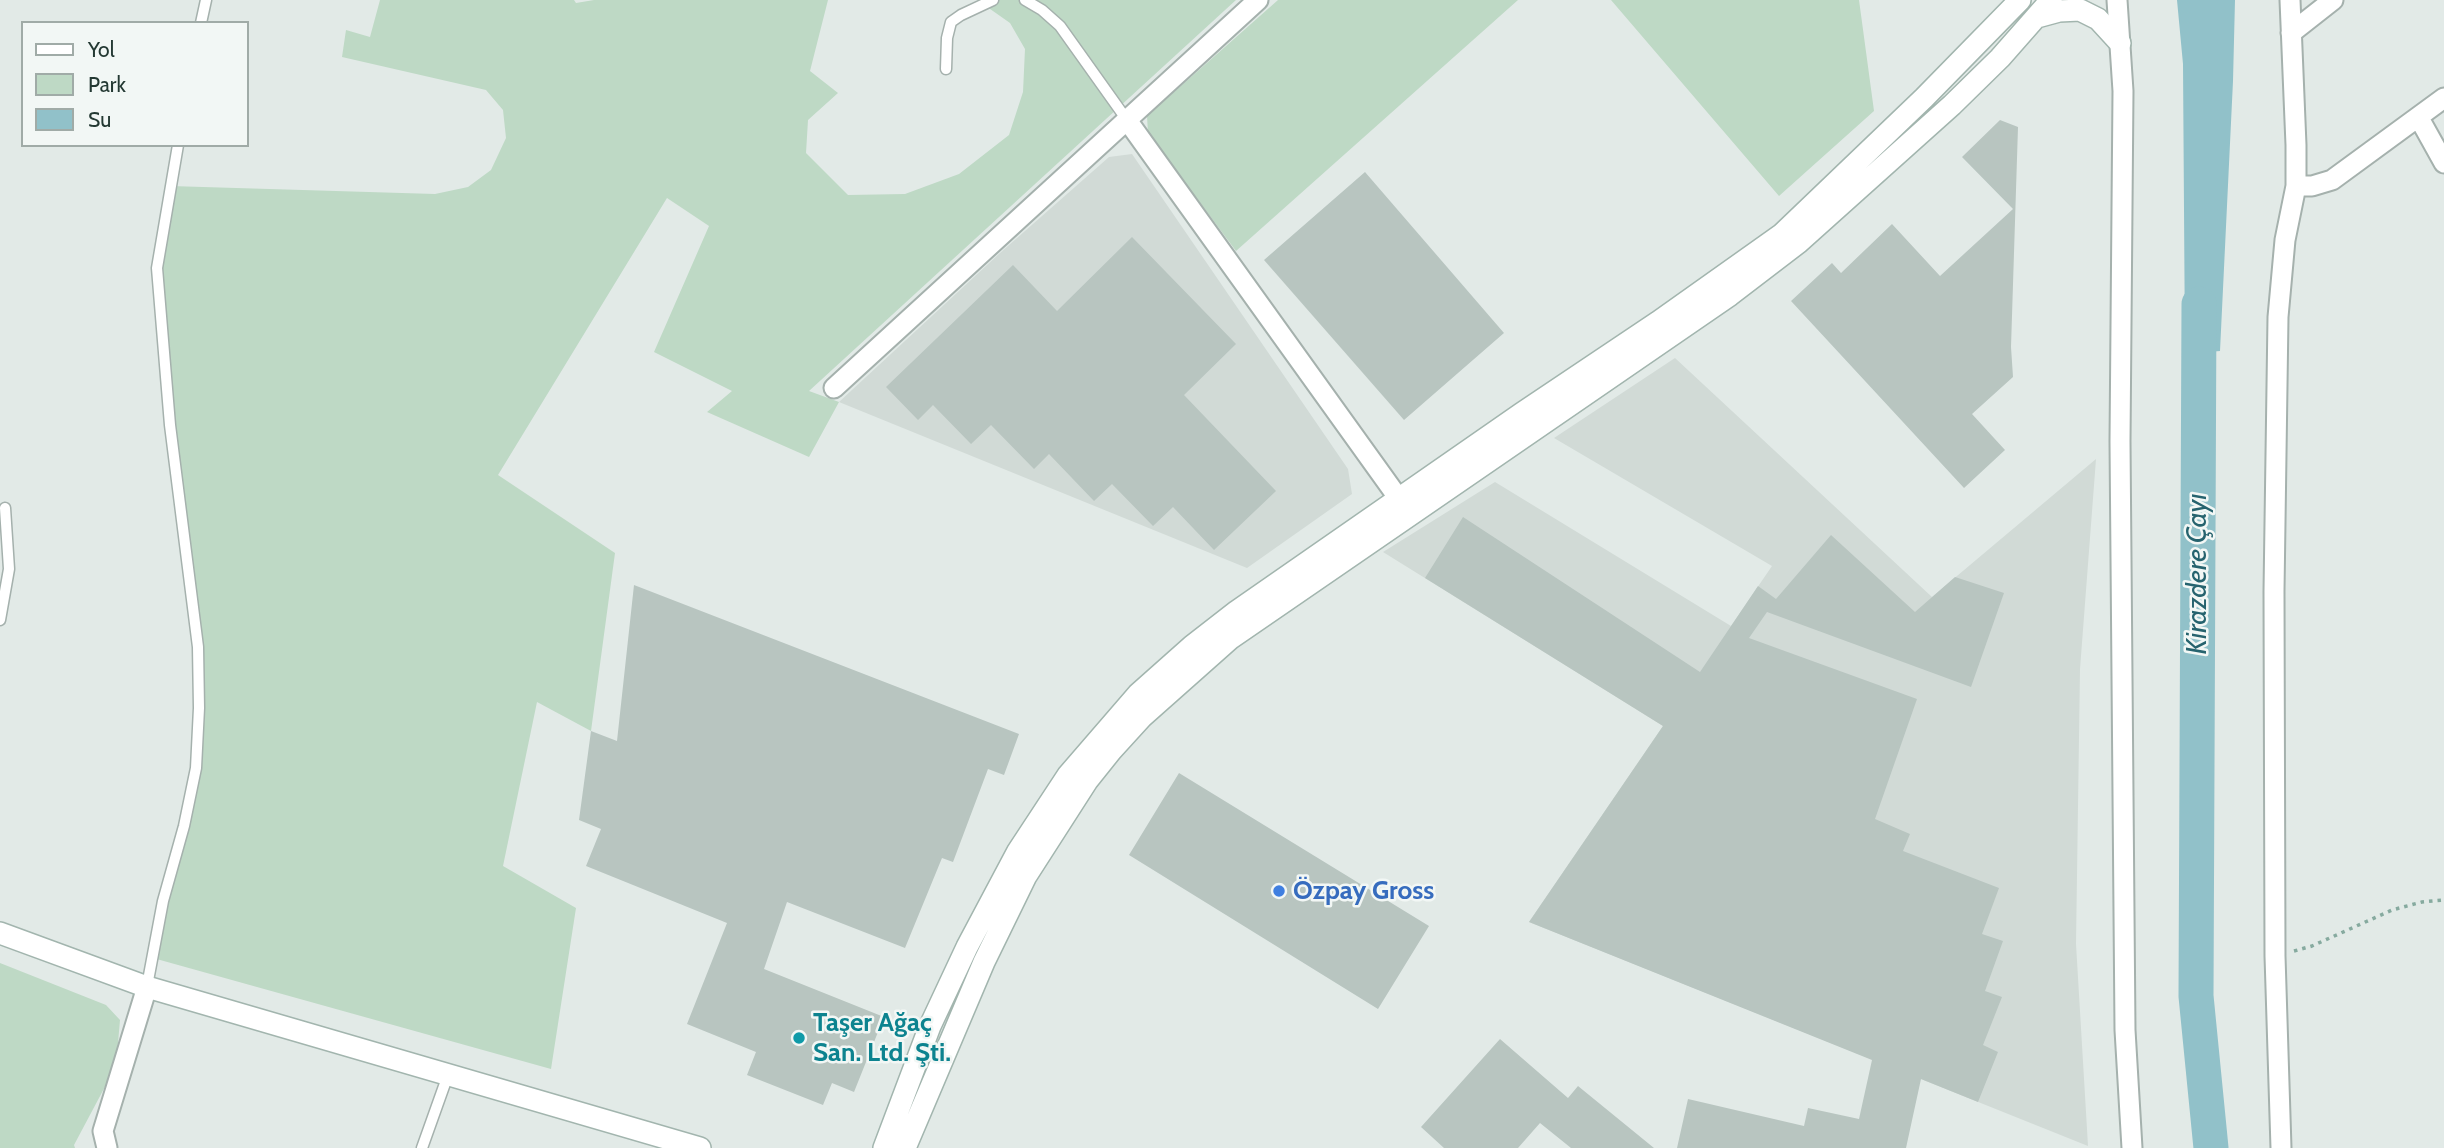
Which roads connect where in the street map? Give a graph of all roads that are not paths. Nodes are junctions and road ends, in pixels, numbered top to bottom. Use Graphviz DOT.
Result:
graph roads {
  1 [pos="206,0"];
  2 [pos="993,0"];
  3 [pos="1026,0"];
  4 [pos="1258,0"];
  5 [pos="2020,0"];
  6 [pos="2051,0"];
  7 [pos="2117,0"];
  8 [pos="2290,0"];
  9 [pos="2333,0"];
  10 [pos="2037,17"];
  11 [pos="201,21"];
  12 [pos="2291,33"];
  13 [pos="2120,43"];
  14 [pos="946,69"];
  15 [pos="2444,98"];
  16 [pos="2419,118"];
  17 [pos="1126,120"];
  18 [pos="178,147"];
  19 [pos="2444,163"];
  20 [pos="2296,186"];
  21 [pos="834,388"];
  22 [pos="1404,506"];
  23 [pos="5,508"];
  24 [pos="0,620"];
  25 [pos="0,933"];
  26 [pos="147,987"];
  27 [pos="448,1075"];
  28 [pos="891,1127"];
  29 [pos="107,1148"];
  30 [pos="422,1148"];
  31 [pos="700,1148"];
  32 [pos="871,1148"];
  33 [pos="884,1148"];
  34 [pos="905,1148"];
  35 [pos="2132,1148"];
  36 [pos="2281,1148"];
  1 -- 11 [label="lane"];
  2 -- 14 [label="lane"];
  3 -- 17 [label="lane"];
  4 -- 17 [label="street"];
  5 -- 22 [label="main road"];
  6 -- 10 [label="main road"];
  7 -- 13 [label="street"];
  8 -- 12 [label="street"];
  9 -- 12 [label="street"];
  10 -- 13 [label="main road"];
  10 -- 22 [label="main road"];
  12 -- 20 [label="street"];
  13 -- 35 [label="street"];
  15 -- 16 [label="street"];
  16 -- 19 [label="street"];
  16 -- 20 [label="street"];
  17 -- 21 [label="street"];
  17 -- 22 [label="street"];
  18 -- 26 [label="lane"];
  20 -- 36 [label="street"];
  22 -- 28 [label="main road"];
  22 -- 34 [label="main road"];
  23 -- 24 [label="lane"];
  25 -- 26 [label="main road"];
  26 -- 27 [label="main road"];
  26 -- 29 [label="street"];
  27 -- 30 [label="lane"];
  27 -- 31 [label="main road"];
  28 -- 32 [label="main road"];
  28 -- 33 [label="main road"];
}
